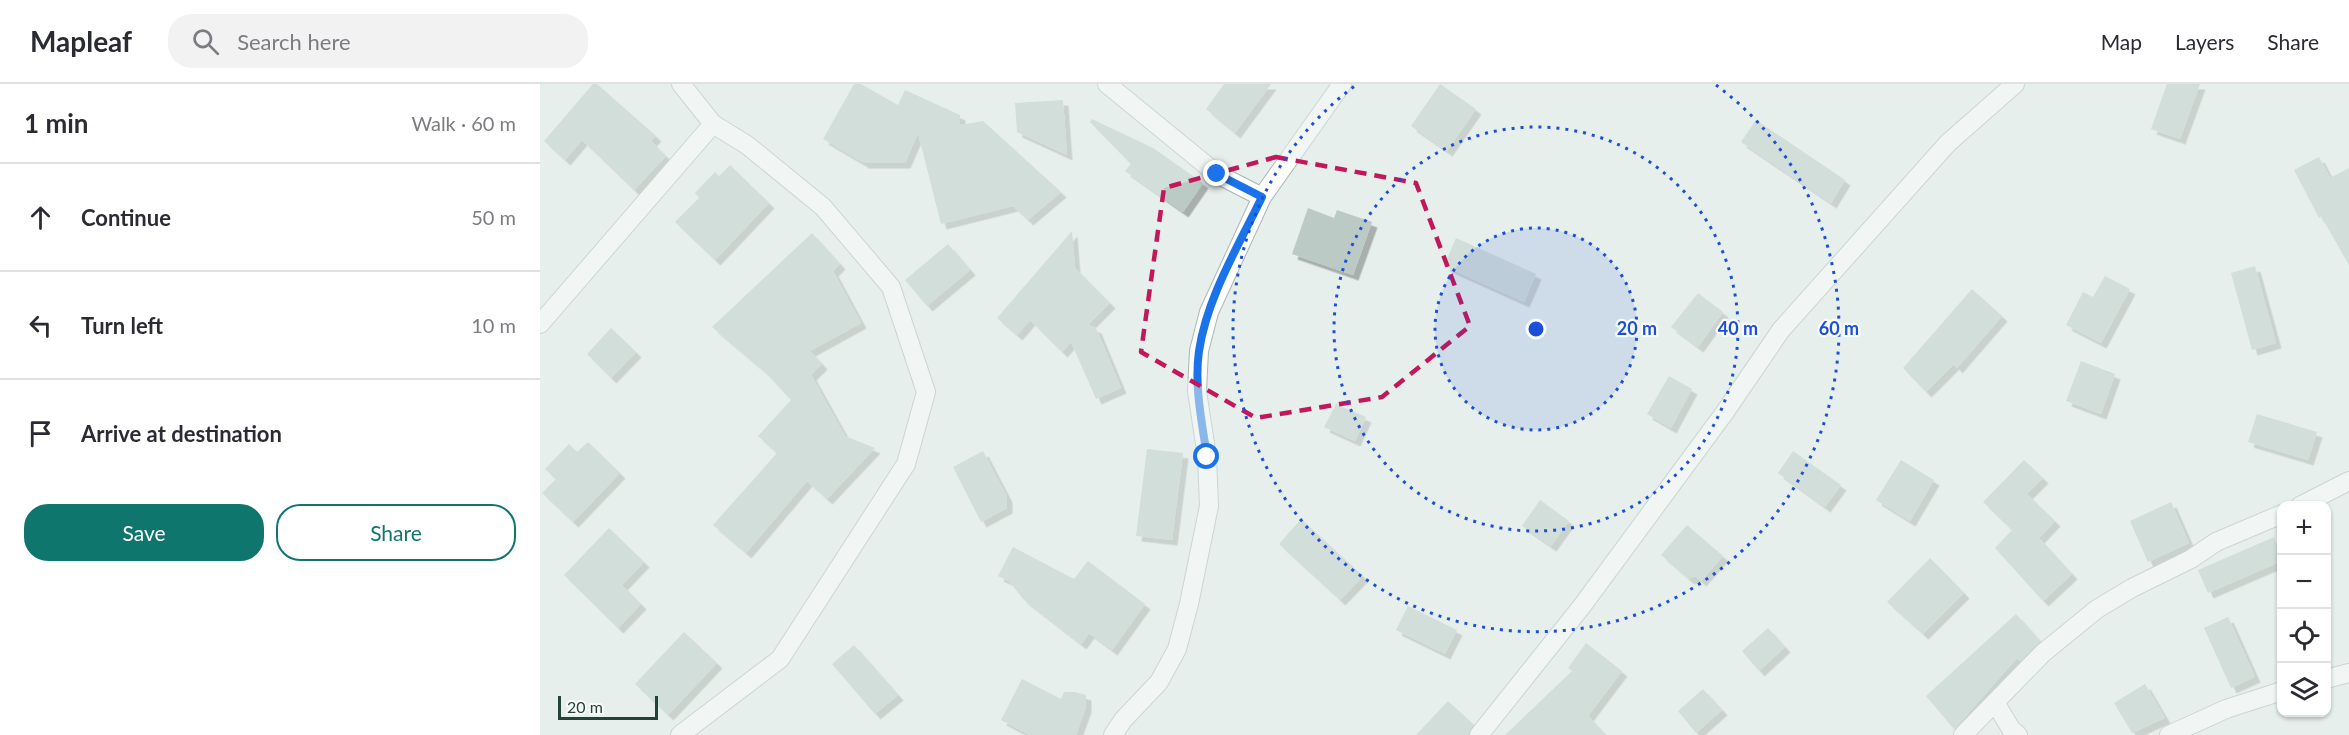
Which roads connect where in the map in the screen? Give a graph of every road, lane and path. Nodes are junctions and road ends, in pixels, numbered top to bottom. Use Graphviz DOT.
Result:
graph roads {
  1 [pos="681,84"];
  2 [pos="1107,84"];
  3 [pos="1342,84"];
  4 [pos="2015,84"];
  5 [pos="713,124"];
  6 [pos="1262,197"];
  7 [pos="540,324"];
  8 [pos="2349,481"];
  9 [pos="2311,501"];
  10 [pos="2277,516"];
  11 [pos="2349,673"];
  12 [pos="2331,678"];
  13 [pos="2277,693"];
  14 [pos="1996,704"];
  15 [pos="680,735"];
  16 [pos="1113,735"];
  17 [pos="1479,735"];
  18 [pos="1963,735"];
  19 [pos="2018,735"];
  20 [pos="2169,735"];
  1 -- 5 [label="street"];
  2 -- 6 [label="street"];
  3 -- 6 [label="street"];
  4 -- 17 [label="street"];
  5 -- 7 [label="street"];
  5 -- 15 [label="street"];
  6 -- 16 [label="street"];
  8 -- 9 [label="street"];
  10 -- 14 [label="street"];
  11 -- 12 [label="street"];
  13 -- 20 [label="street"];
  14 -- 18 [label="street"];
  14 -- 19 [label="street"];
}
